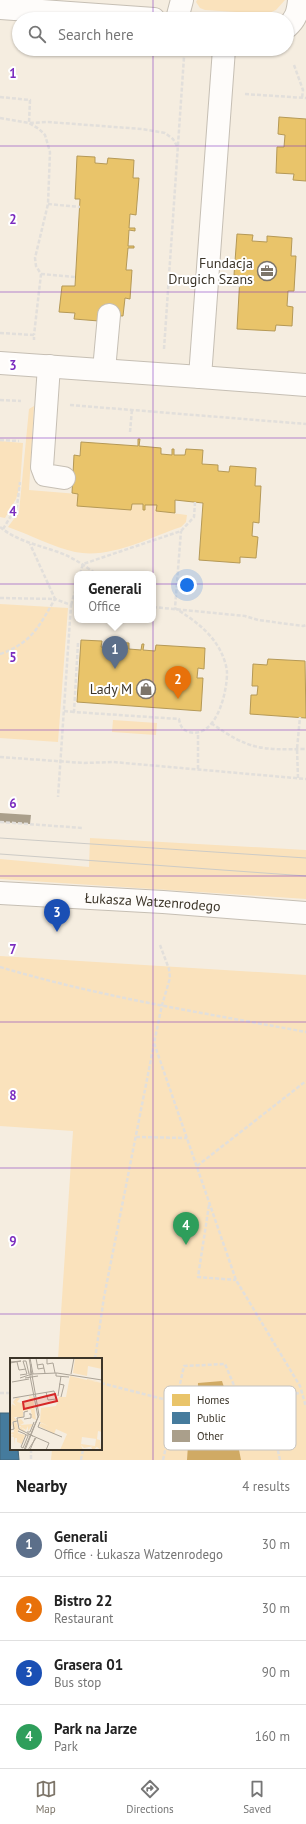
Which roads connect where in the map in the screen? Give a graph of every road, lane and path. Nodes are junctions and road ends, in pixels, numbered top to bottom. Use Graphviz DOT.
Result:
graph roads {
  1 [pos="182,0"];
  2 [pos="299,0"];
  3 [pos="4,6"];
  4 [pos="73,12"];
  5 [pos="179,12"];
  6 [pos="294,21"];
  7 [pos="223,56"];
  8 [pos="184,57"];
  9 [pos="294,65"];
  10 [pos="241,94"];
  11 [pos="0,97"];
  12 [pos="302,98"];
  13 [pos="306,98"];
  14 [pos="0,118"];
  15 [pos="29,123"];
  16 [pos="178,147"];
  17 [pos="48,204"];
  18 [pos="80,207"];
  19 [pos="41,274"];
  20 [pos="75,277"];
  21 [pos="109,315"];
  22 [pos="0,333"];
  23 [pos="34,335"];
  24 [pos="34,342"];
  25 [pos="163,356"];
  26 [pos="0,362"];
  27 [pos="49,366"];
  28 [pos="104,370"];
  29 [pos="200,377"];
  30 [pos="306,385"];
  31 [pos="0,400"];
  32 [pos="46,403"];
  33 [pos="132,409"];
  34 [pos="306,424"];
  35 [pos="130,432"];
  36 [pos="0,440"];
  37 [pos="23,442"];
  38 [pos="64,478"];
  39 [pos="195,502"];
  40 [pos="0,527"];
  41 [pos="181,531"];
  42 [pos="30,544"];
  43 [pos="83,564"];
  44 [pos="81,571"];
  45 [pos="92,571"];
  46 [pos="74,595"];
  47 [pos="0,598"];
  48 [pos="55,599"];
  49 [pos="71,605"];
  50 [pos="156,606"];
  51 [pos="175,608"];
  52 [pos="306,625"];
  53 [pos="78,643"];
  54 [pos="0,654"];
  55 [pos="64,711"];
  56 [pos="74,712"];
  57 [pos="300,718"];
  58 [pos="211,723"];
  59 [pos="198,733"];
  60 [pos="297,749"];
  61 [pos="306,749"];
  62 [pos="0,757"];
  63 [pos="61,762"];
  64 [pos="198,770"];
  65 [pos="298,778"];
  66 [pos="306,779"];
  67 [pos="58,797"];
  68 [pos="0,822"];
  69 [pos="83,828"];
  70 [pos="0,893"];
  71 [pos="306,913"];
  72 [pos="160,945"];
  73 [pos="0,967"];
  74 [pos="162,1005"];
  75 [pos="306,1032"];
  76 [pos="154,1043"];
  77 [pos="306,1081"];
  78 [pos="136,1137"];
  79 [pos="187,1138"];
  80 [pos="197,1166"];
  81 [pos="209,1203"];
  82 [pos="236,1280"];
  83 [pos="95,1358"];
  84 [pos="102,1383"];
  85 [pos="179,1386"];
  86 [pos="234,1386"];
  87 [pos="303,1392"];
  88 [pos="296,1394"];
  89 [pos="164,1400"];
  90 [pos="306,1407"];
  91 [pos="83,1450"];
  92 [pos="165,1450"];
  93 [pos="278,1450"];
  94 [pos="81,1460"];
  95 [pos="163,1460"];
  96 [pos="280,1460"];
  1 -- 5 [label="street"];
  2 -- 6 [label="street"];
  3 -- 4 [label="street"];
  7 -- 29 [label="street"];
  8 -- 16 [label="path"];
  9 -- 12 [label="path"];
  10 -- 12 [label="path"];
  11 -- 15 [label="path"];
  12 -- 13 [label="path"];
  14 -- 15 [label="path"];
  15 -- 16 [label="path"];
  15 -- 17 [label="path"];
  16 -- 25 [label="path"];
  17 -- 18 [label="path"];
  17 -- 19 [label="path"];
  19 -- 20 [label="path"];
  19 -- 23 [label="path"];
  21 -- 28 [label="street"];
  22 -- 23 [label="path"];
  23 -- 24 [label="path"];
  26 -- 27 [label="street"];
  27 -- 28 [label="street"];
  27 -- 32 [label="street"];
  28 -- 29 [label="street"];
  29 -- 30 [label="street"];
  31 -- 32 [label="path"];
  32 -- 33 [label="path"];
  32 -- 38 [label="street"];
  33 -- 34 [label="path"];
  33 -- 35 [label="path"];
  36 -- 37 [label="path"];
  39 -- 41 [label="path"];
  40 -- 42 [label="path"];
  41 -- 43 [label="path"];
  41 -- 51 [label="path"];
  42 -- 43 [label="path"];
  42 -- 48 [label="path"];
  43 -- 44 [label="path"];
  43 -- 45 [label="path"];
  46 -- 49 [label="path"];
  47 -- 48 [label="path"];
  48 -- 49 [label="path"];
  48 -- 54 [label="path"];
  49 -- 55 [label="path"];
  50 -- 51 [label="path"];
  51 -- 52 [label="path"];
  51 -- 58 [label="path"];
  53 -- 56 [label="path"];
  55 -- 56 [label="path"];
  55 -- 63 [label="path"];
  56 -- 59 [label="path"];
  57 -- 60 [label="path"];
  58 -- 59 [label="path"];
  58 -- 60 [label="path"];
  59 -- 64 [label="path"];
  60 -- 61 [label="path"];
  60 -- 65 [label="path"];
  62 -- 63 [label="path"];
  63 -- 64 [label="path"];
  63 -- 67 [label="path"];
  64 -- 65 [label="path"];
  65 -- 66 [label="path"];
  68 -- 69 [label="path"];
  70 -- 71 [label="street, Łukasza Watzenrodego"];
  72 -- 74 [label="path"];
  73 -- 74 [label="path"];
  74 -- 75 [label="path"];
  74 -- 76 [label="path"];
  76 -- 78 [label="path"];
  76 -- 79 [label="path"];
  77 -- 80 [label="path"];
  78 -- 79 [label="path"];
  78 -- 83 [label="path"];
  79 -- 80 [label="path"];
  80 -- 81 [label="path"];
  81 -- 82 [label="path"];
  81 -- 82 [label="path"];
  82 -- 87 [label="path"];
  84 -- 89 [label="path"];
  85 -- 86 [label="path"];
  87 -- 88 [label="path"];
  87 -- 90 [label="path"];
  91 -- 94 [label="path"];
  92 -- 95 [label="path"];
  93 -- 96 [label="path"];
}
